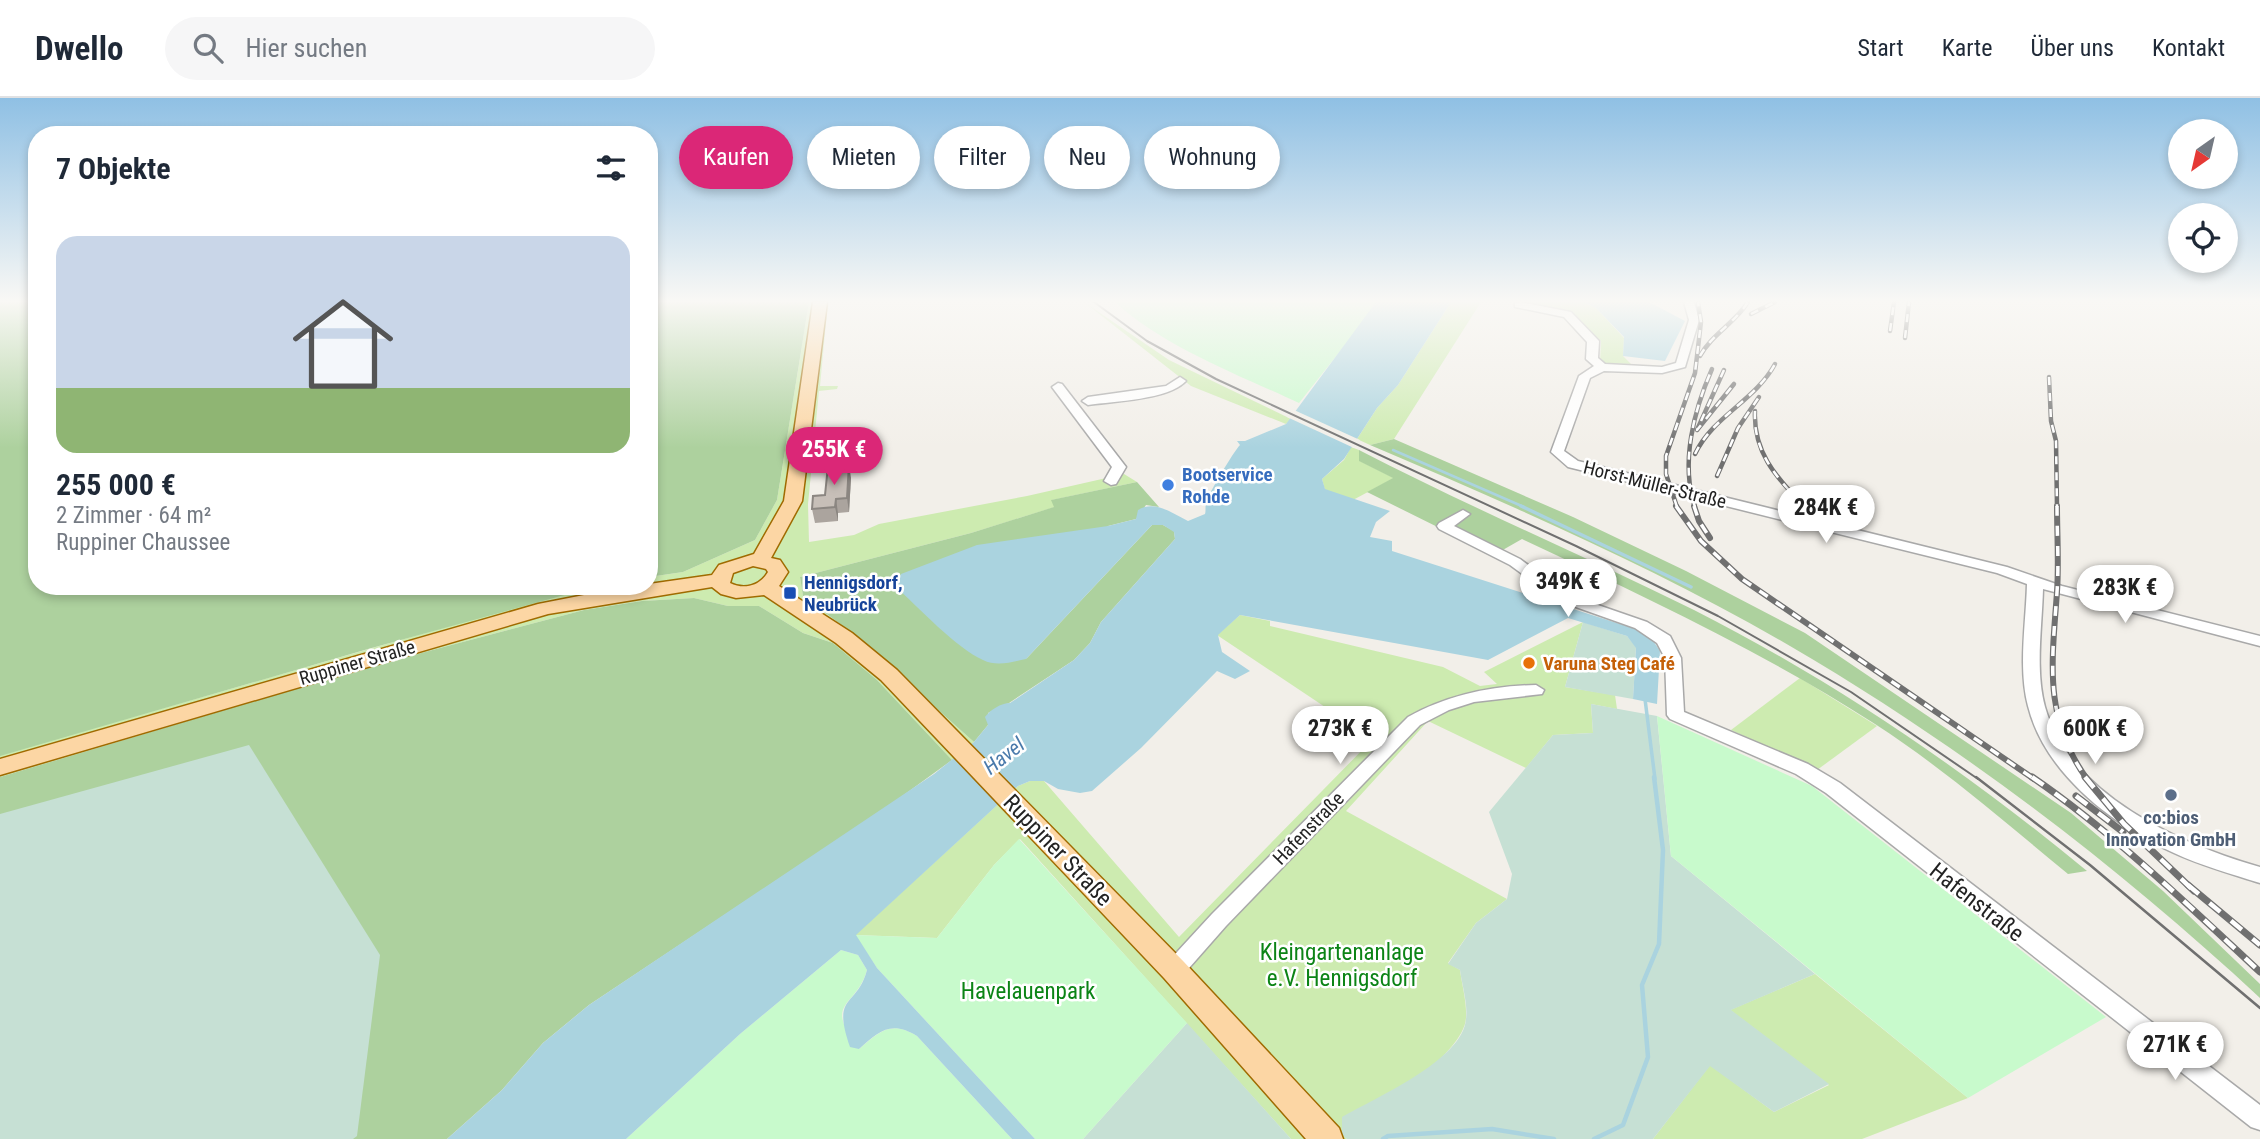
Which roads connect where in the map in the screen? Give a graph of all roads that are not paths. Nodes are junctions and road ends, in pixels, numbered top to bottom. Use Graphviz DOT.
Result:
graph roads {
  1 [pos="813,351"];
  2 [pos="1592,351"];
  3 [pos="1685,351"];
  4 [pos="1602,367"];
  5 [pos="1180,381"];
  6 [pos="1058,387"];
  7 [pos="1088,401"];
  8 [pos="1111,481"];
  9 [pos="1463,514"];
  10 [pos="760,560"];
  11 [pos="719,580"];
  12 [pos="2035,582"];
  13 [pos="766,587"];
  14 [pos="658,589"];
  15 [pos="616,595"];
  16 [pos="2260,641"];
  17 [pos="1536,690"];
  18 [pos="0,767"];
  19 [pos="2260,875"];
  20 [pos="1174,970"];
  21 [pos="2260,1119"];
  22 [pos="1327,1139"];
  1 -- 10 [label="main road"];
  2 -- 4 [label="street"];
  3 -- 4 [label="street"];
  4 -- 12 [label="street, Horst-Müller-Straße"];
  5 -- 7 [label="street"];
  6 -- 8 [label="street"];
  9 -- 21 [label="street, Hafenstraße"];
  10 -- 11 [label="main road"];
  10 -- 13 [label="main road"];
  11 -- 13 [label="main road"];
  11 -- 14 [label="main road, Ruppiner Straße"];
  12 -- 16 [label="street, Horst-Müller-Straße"];
  12 -- 19 [label="street"];
  13 -- 20 [label="main road, Ruppiner Straße"];
  15 -- 18 [label="main road, Ruppiner Straße"];
  17 -- 20 [label="street, Hafenstraße"];
  20 -- 22 [label="main road, Ruppiner Straße"];
}
